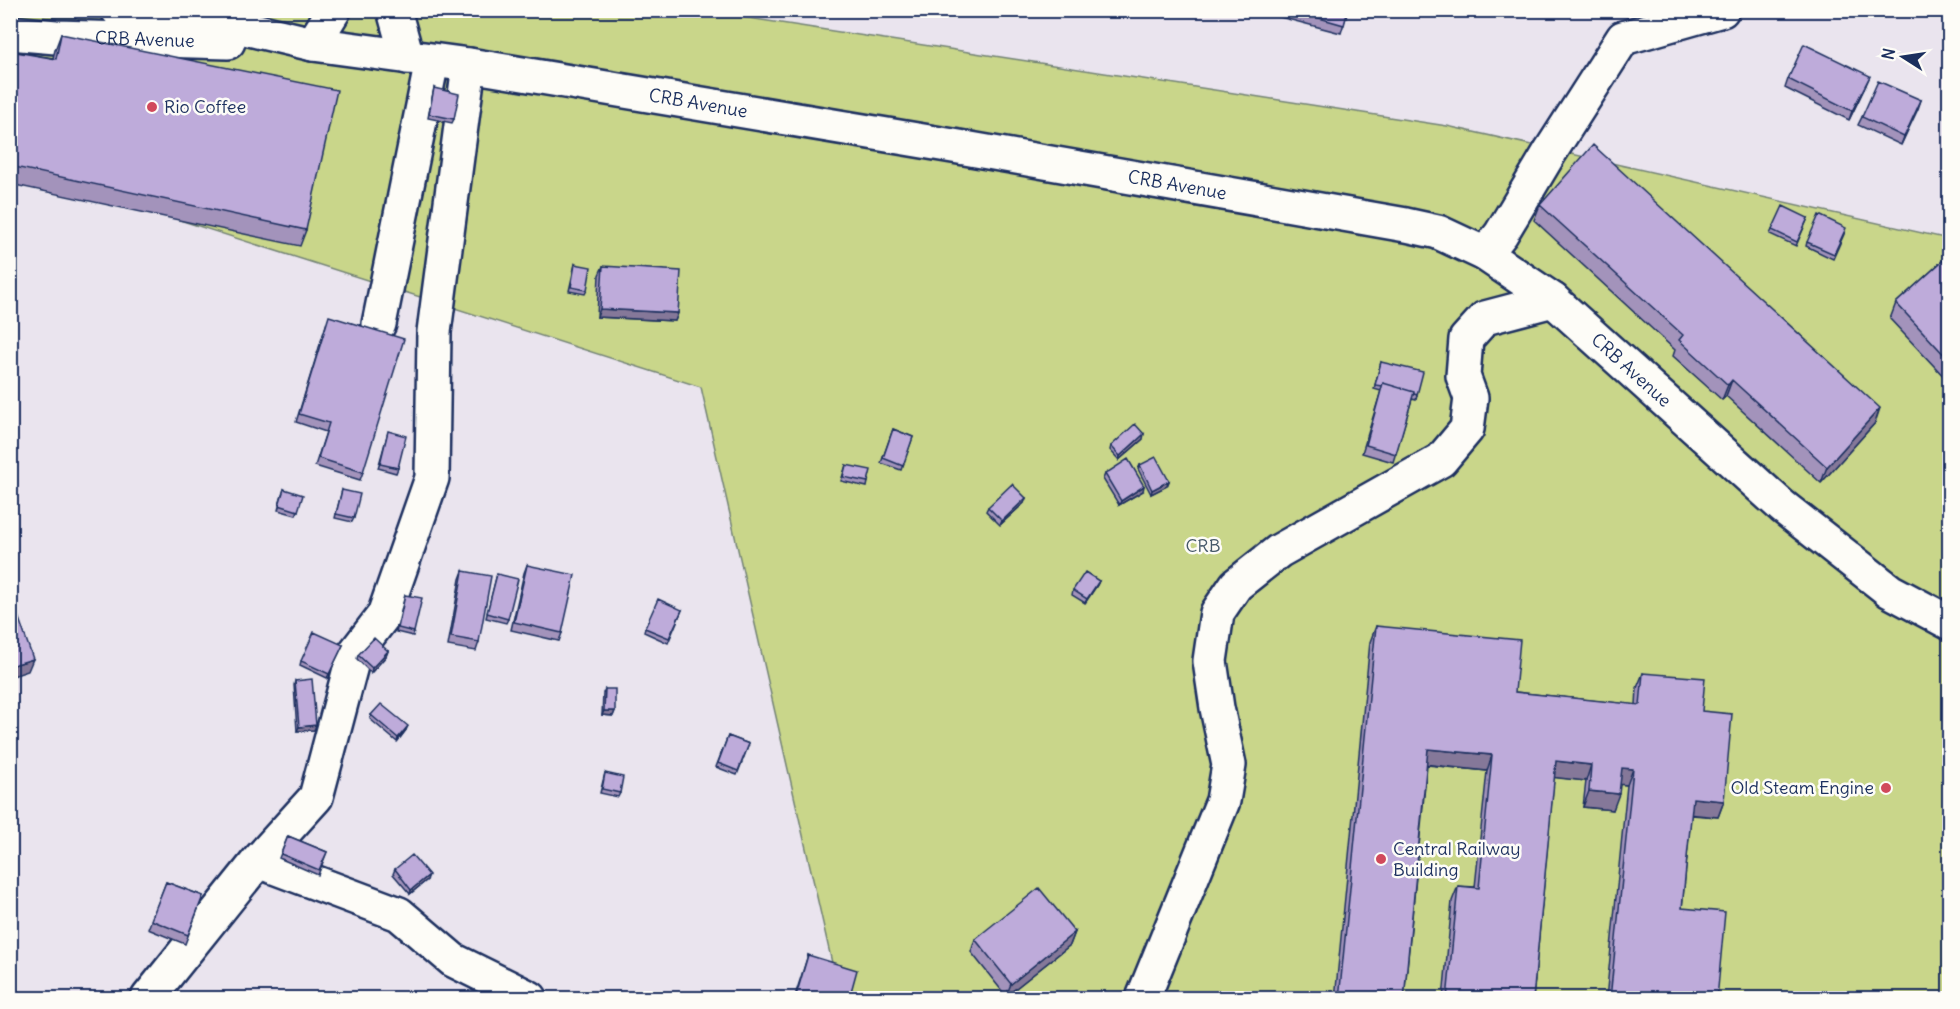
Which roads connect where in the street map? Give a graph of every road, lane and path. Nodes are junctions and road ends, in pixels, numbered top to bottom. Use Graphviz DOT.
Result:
graph roads {
  1 [pos="118,10"];
  2 [pos="333,10"];
  3 [pos="394,10"];
  4 [pos="1722,10"];
  5 [pos="1683,15"];
  6 [pos="10,33"];
  7 [pos="278,35"];
  8 [pos="313,44"];
  9 [pos="418,64"];
  10 [pos="469,65"];
  11 [pos="1485,254"];
  12 [pos="1553,300"];
  13 [pos="379,324"];
  14 [pos="1950,623"];
  15 [pos="258,861"];
  16 [pos="148,999"];
  17 [pos="530,999"];
  18 [pos="1143,999"];
  1 -- 7 [label="street, CRB Avenue"];
  2 -- 8 [label="street"];
  3 -- 9 [label="street"];
  4 -- 5 [label="street"];
  5 -- 11 [label="street"];
  6 -- 7 [label="street, CRB Avenue"];
  7 -- 8 [label="street, CRB Avenue"];
  8 -- 9 [label="street, CRB Avenue"];
  9 -- 10 [label="street, CRB Avenue"];
  9 -- 13 [label="street"];
  10 -- 11 [label="street, CRB Avenue"];
  10 -- 15 [label="street"];
  11 -- 12 [label="street, CRB Avenue"];
  12 -- 14 [label="street, CRB Avenue"];
  12 -- 18 [label="street"];
  15 -- 16 [label="street"];
  15 -- 17 [label="street"];
}
